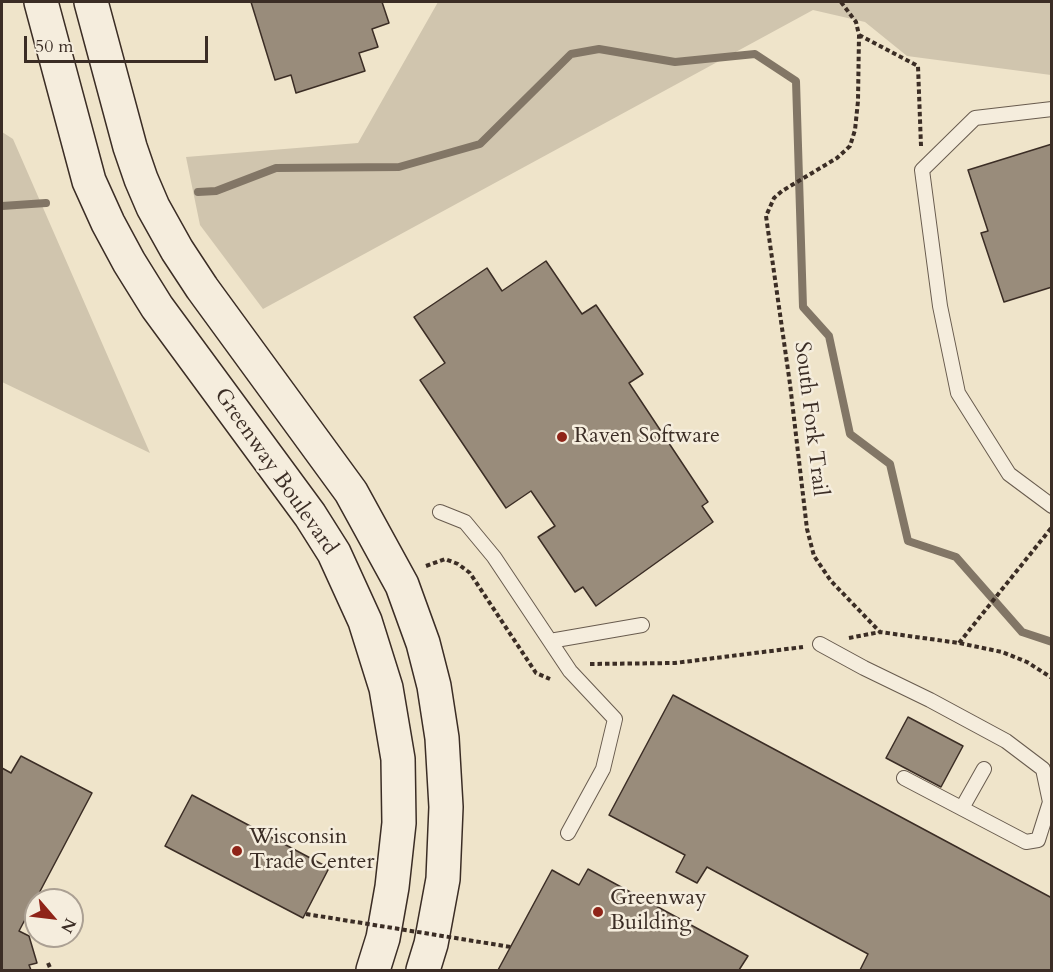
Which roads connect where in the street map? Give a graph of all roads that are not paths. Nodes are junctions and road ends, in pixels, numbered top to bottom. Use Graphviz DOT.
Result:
graph roads {
  1 [pos="41,2"];
  2 [pos="91,2"];
  3 [pos="1052,109"];
  4 [pos="1052,506"];
  5 [pos="440,512"];
  6 [pos="642,626"];
  7 [pos="550,641"];
  8 [pos="820,644"];
  9 [pos="984,769"];
  10 [pos="904,778"];
  11 [pos="962,808"];
  12 [pos="568,833"];
  13 [pos="373,970"];
  14 [pos="423,970"];
  1 -- 13 [label="street, Greenway Boulevard"];
  2 -- 14 [label="street, Greenway Boulevard"];
  3 -- 4 [label="lane"];
  5 -- 7 [label="lane"];
  6 -- 7 [label="lane"];
  7 -- 12 [label="lane"];
  8 -- 11 [label="lane"];
  9 -- 11 [label="lane"];
  10 -- 11 [label="lane"];
}
